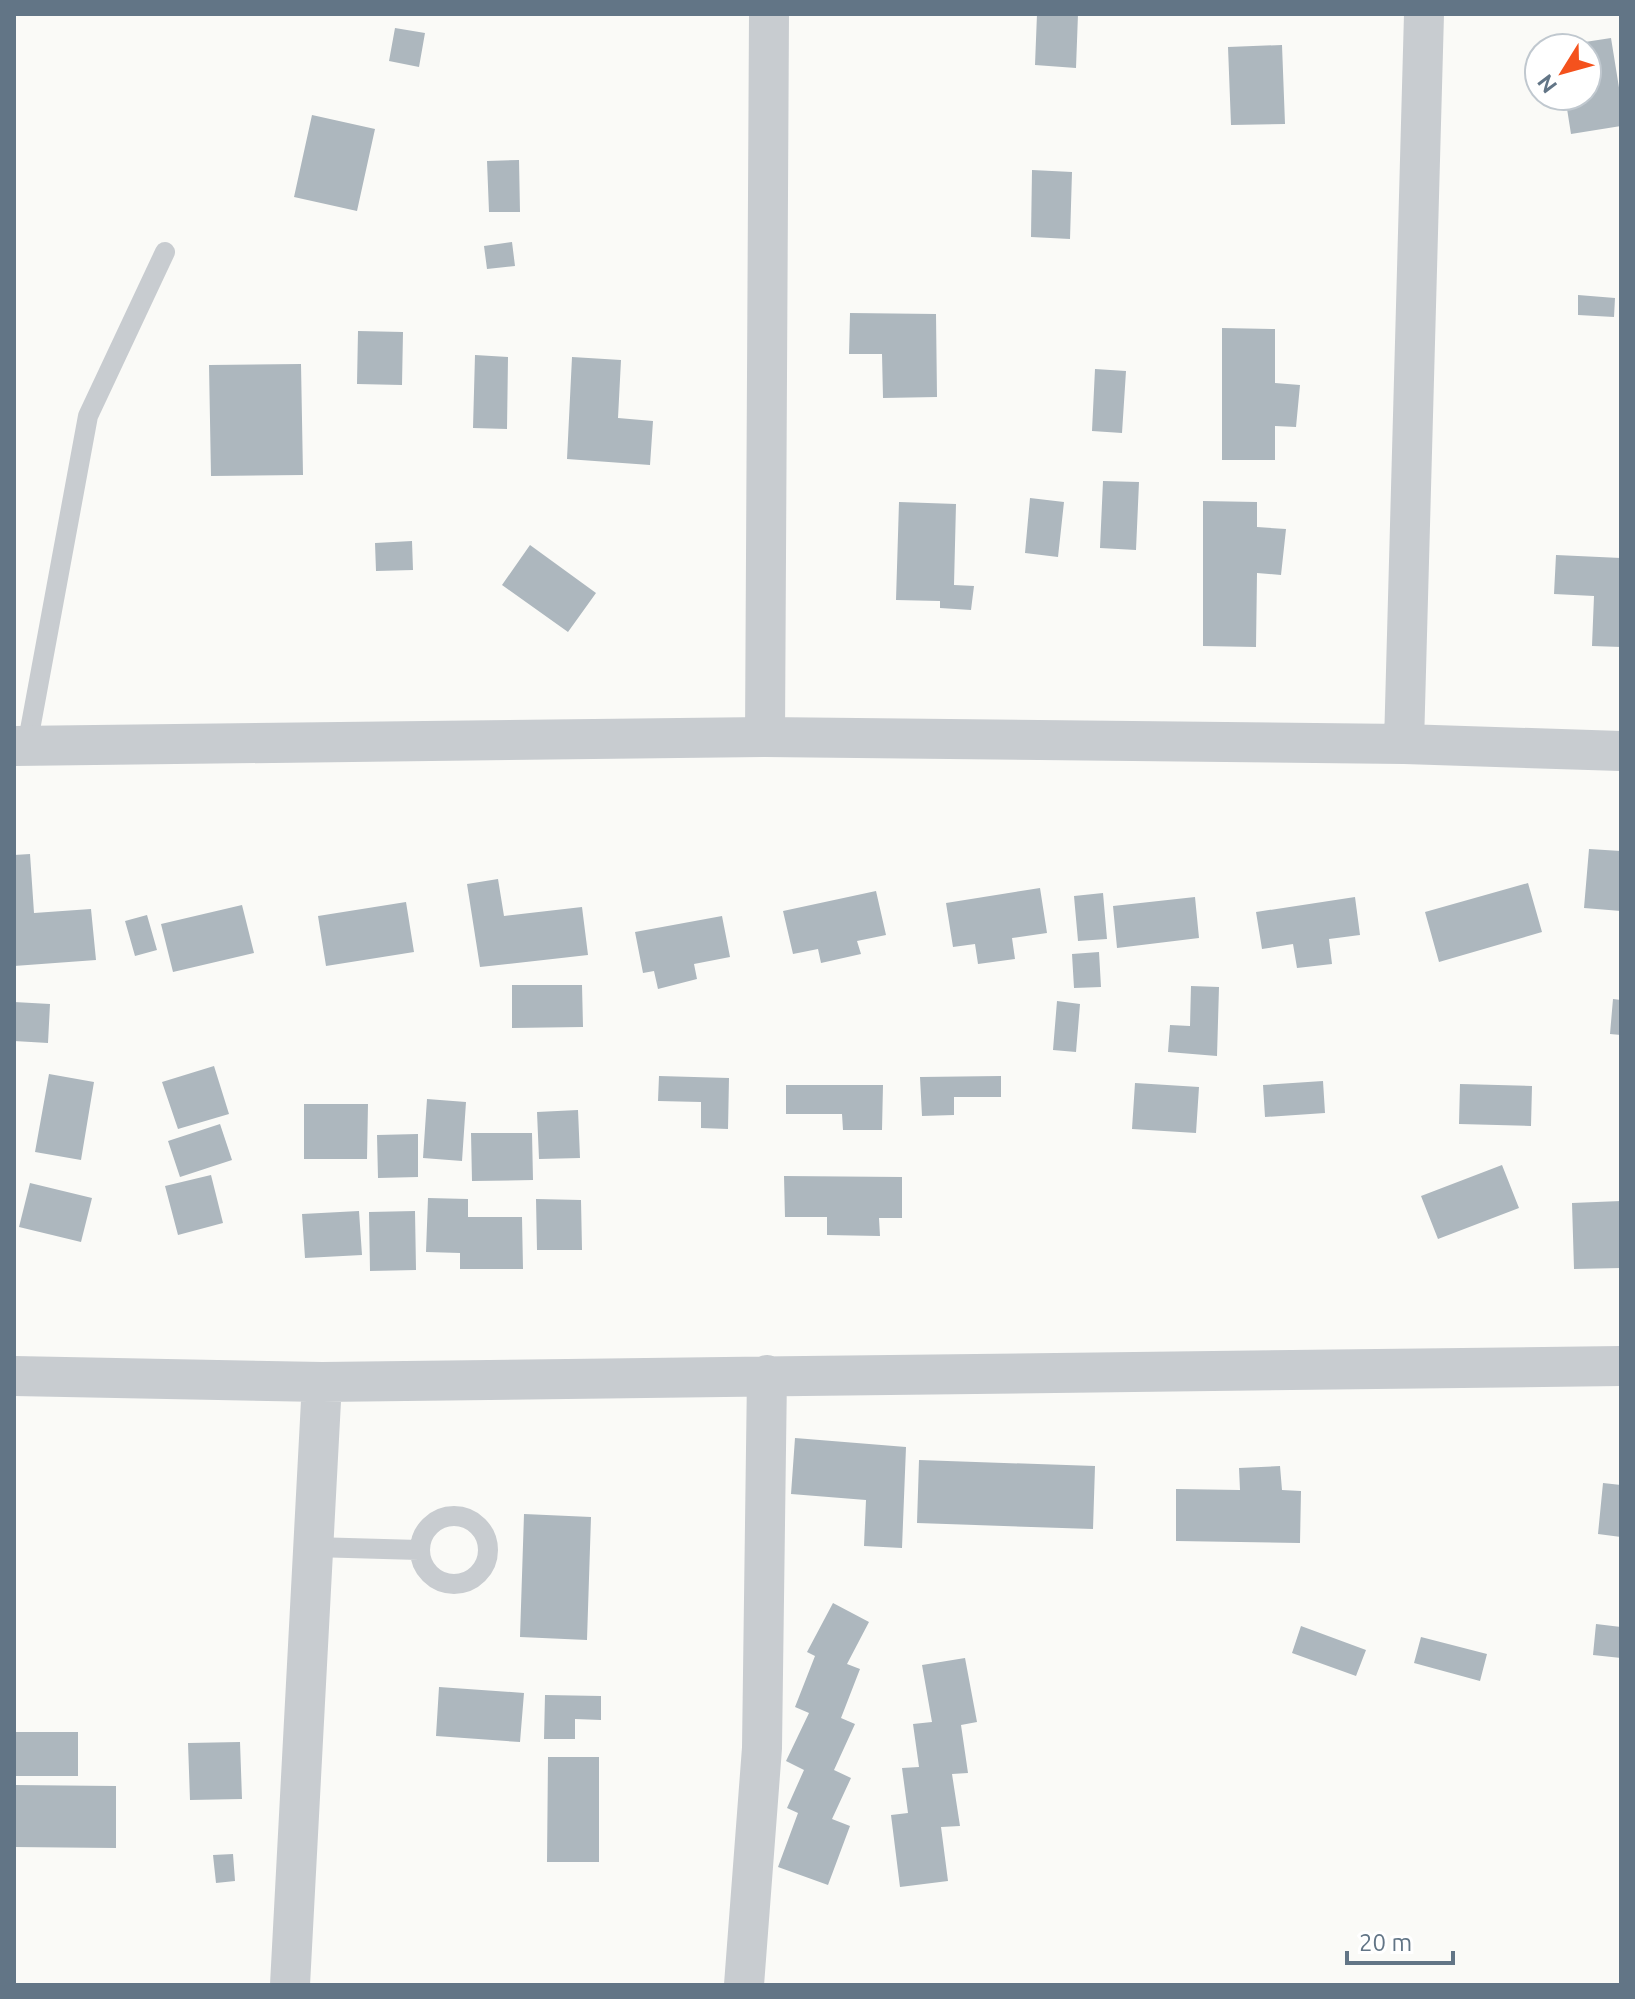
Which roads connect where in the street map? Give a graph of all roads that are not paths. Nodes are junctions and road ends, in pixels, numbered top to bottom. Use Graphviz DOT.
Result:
graph roads {
  1 [pos="769,14"];
  2 [pos="1424,14"];
  3 [pos="165,252"];
  4 [pos="765,737"];
  5 [pos="1404,744"];
  6 [pos="20,746"];
  7 [pos="1621,751"];
  8 [pos="1621,1366"];
  9 [pos="767,1375"];
  10 [pos="14,1376"];
  11 [pos="322,1382"];
  12 [pos="313,1547"];
  13 [pos="419,1550"];
  14 [pos="290,1985"];
  15 [pos="744,1985"];
  1 -- 4 [label="street"];
  2 -- 5 [label="street"];
  3 -- 6 [label="lane"];
  4 -- 5 [label="street"];
  4 -- 6 [label="street"];
  5 -- 7 [label="street"];
  8 -- 9 [label="street"];
  9 -- 11 [label="street"];
  9 -- 15 [label="street"];
  10 -- 11 [label="street"];
  11 -- 12 [label="street"];
  12 -- 13 [label="lane"];
  12 -- 14 [label="street"];
}
